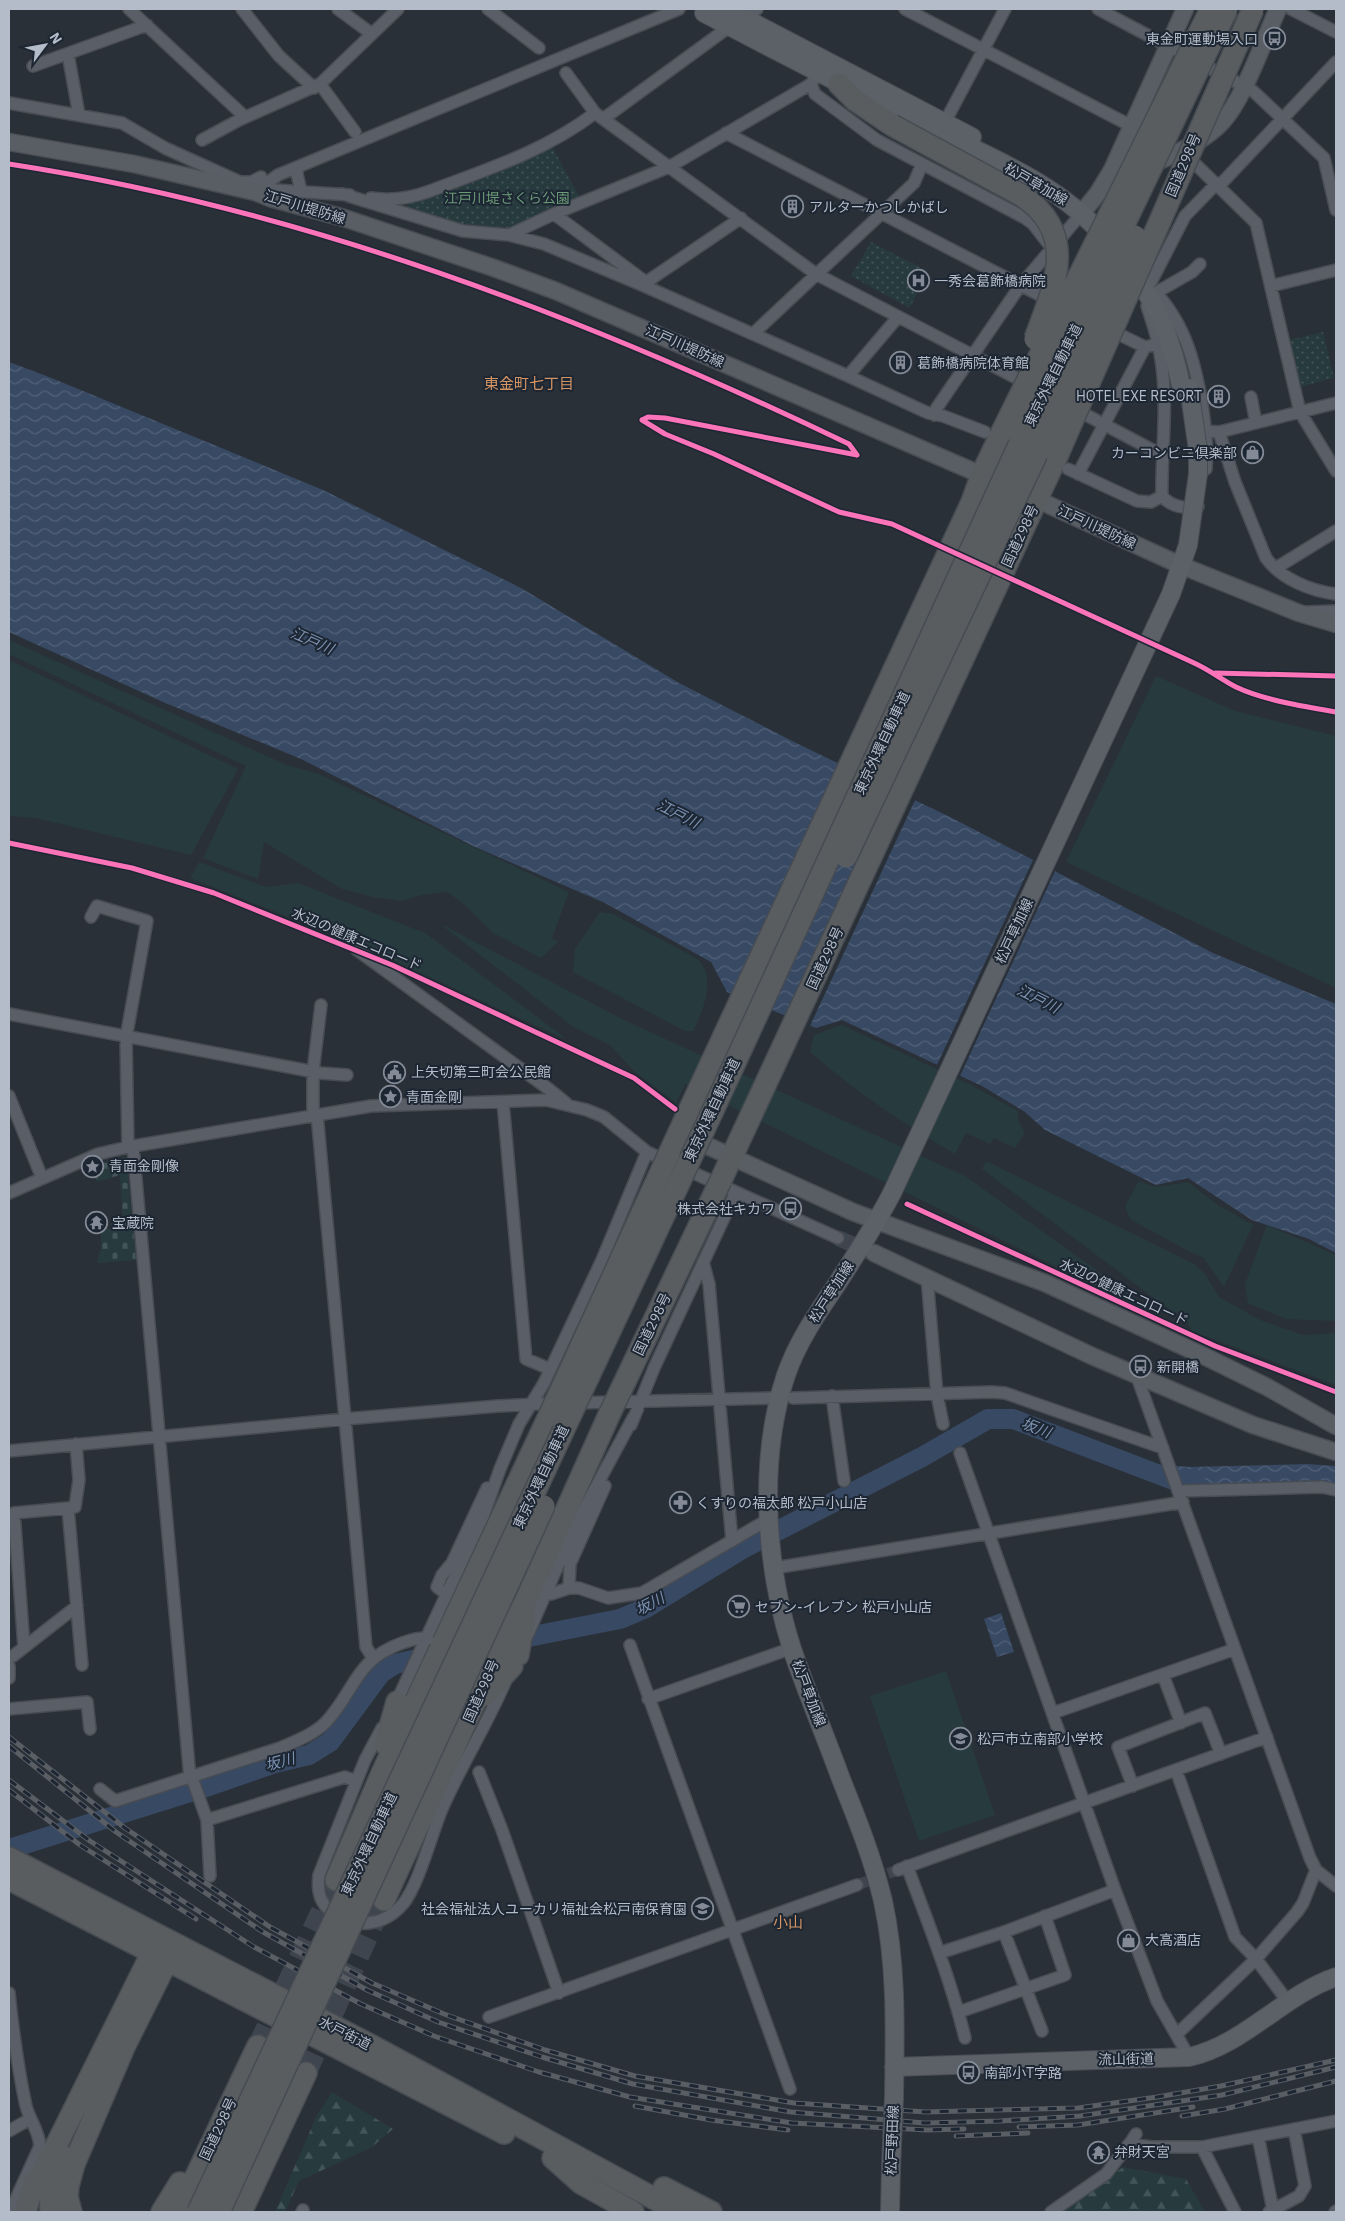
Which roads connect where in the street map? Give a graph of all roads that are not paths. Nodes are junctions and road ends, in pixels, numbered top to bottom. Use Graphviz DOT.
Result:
graph roads {
  1 [pos="129,9"];
  2 [pos="242,9"];
  3 [pos="338,9"];
  4 [pos="398,9"];
  5 [pos="488,9"];
  6 [pos="679,9"];
  7 [pos="726,9"];
  8 [pos="905,9"];
  9 [pos="1005,9"];
  10 [pos="1098,9"];
  11 [pos="1185,9"];
  12 [pos="1211,9"];
  13 [pos="1227,9"];
  14 [pos="1238,9"];
  15 [pos="1252,9"];
  16 [pos="1278,9"];
  17 [pos="1292,9"];
  18 [pos="701,10"];
  19 [pos="751,13"];
  20 [pos="146,25"];
  21 [pos="729,27"];
  22 [pos="1336,32"];
  23 [pos="372,34"];
  24 [pos="1169,46"];
  25 [pos="539,48"];
  26 [pos="983,50"];
  27 [pos="68,54"];
  28 [pos="1336,62"];
  29 [pos="33,66"];
  30 [pos="566,73"];
  31 [pos="815,78"];
  32 [pos="839,84"];
  33 [pos="317,86"];
  34 [pos="1244,86"];
  35 [pos="9,103"];
  36 [pos="79,115"];
  37 [pos="599,116"];
  38 [pos="245,117"];
  39 [pos="1283,120"];
  40 [pos="945,122"];
  41 [pos="1133,127"];
  42 [pos="356,132"];
  43 [pos="726,133"];
  44 [pos="202,140"];
  45 [pos="9,142"];
  46 [pos="1181,150"];
  47 [pos="922,164"];
  48 [pos="298,167"];
  49 [pos="669,167"];
  50 [pos="1106,181"];
  51 [pos="1218,184"];
  52 [pos="258,185"];
  53 [pos="301,191"];
  54 [pos="342,194"];
  55 [pos="1085,209"];
  56 [pos="1336,210"];
  57 [pos="554,214"];
  58 [pos="881,214"];
  59 [pos="741,218"];
  60 [pos="509,235"];
  61 [pos="1052,247"];
  62 [pos="1200,264"];
  63 [pos="1336,270"];
  64 [pos="816,274"];
  65 [pos="644,283"];
  66 [pos="1020,286"];
  67 [pos="1271,286"];
  68 [pos="1152,288"];
  69 [pos="898,317"];
  70 [pos="756,334"];
  71 [pos="1158,344"];
  72 [pos="1145,347"];
  73 [pos="973,355"];
  74 [pos="848,376"];
  75 [pos="1251,397"];
  76 [pos="1336,403"];
  77 [pos="1013,408"];
  78 [pos="1300,412"];
  79 [pos="934,415"];
  80 [pos="1256,423"];
  81 [pos="1104,425"];
  82 [pos="1205,431"];
  83 [pos="1219,432"];
  84 [pos="1000,436"];
  85 [pos="1162,455"];
  86 [pos="1062,465"];
  87 [pos="1336,471"];
  88 [pos="982,474"];
  89 [pos="1162,496"];
  90 [pos="1038,499"];
  91 [pos="1336,531"];
  92 [pos="1180,565"];
  93 [pos="1276,568"];
  94 [pos="1336,594"];
  95 [pos="1336,610"];
  96 [pos="1299,613"];
  97 [pos="1336,624"];
  98 [pos="91,917"];
  99 [pos="357,950"];
  100 [pos="321,1005"];
  101 [pos="9,1014"];
  102 [pos="126,1038"];
  103 [pos="313,1072"];
  104 [pos="347,1075"];
  105 [pos="9,1096"];
  106 [pos="503,1102"];
  107 [pos="568,1105"];
  108 [pos="315,1114"];
  109 [pos="679,1133"];
  110 [pos="130,1146"];
  111 [pos="647,1152"];
  112 [pos="732,1157"];
  113 [pos="42,1178"];
  114 [pos="728,1186"];
  115 [pos="9,1193"];
  116 [pos="878,1222"];
  117 [pos="838,1238"];
  118 [pos="874,1253"];
  119 [pos="703,1262"];
  120 [pos="927,1277"];
  121 [pos="550,1369"];
  122 [pos="1136,1374"];
  123 [pos="937,1394"];
  124 [pos="832,1396"];
  125 [pos="771,1398"];
  126 [pos="793,1398"];
  127 [pos="640,1400"];
  128 [pos="719,1400"];
  129 [pos="531,1404"];
  130 [pos="633,1418"];
  131 [pos="345,1419"];
  132 [pos="943,1424"];
  133 [pos="1336,1426"];
  134 [pos="159,1436"];
  135 [pos="76,1444"];
  136 [pos="9,1451"];
  137 [pos="1164,1452"];
  138 [pos="1336,1452"];
  139 [pos="960,1453"];
  140 [pos="500,1469"];
  141 [pos="844,1481"];
  142 [pos="1336,1490"];
  143 [pos="1181,1496"];
  144 [pos="68,1508"];
  145 [pos="769,1522"];
  146 [pos="988,1532"];
  147 [pos="732,1541"];
  148 [pos="773,1559"];
  149 [pos="569,1588"];
  150 [pos="444,1592"];
  151 [pos="551,1594"];
  152 [pos="471,1605"];
  153 [pos="77,1606"];
  154 [pos="523,1612"];
  155 [pos="437,1636"];
  156 [pos="630,1645"];
  157 [pos="24,1647"];
  158 [pos="792,1648"];
  159 [pos="1236,1649"];
  160 [pos="9,1657"];
  161 [pos="373,1658"];
  162 [pos="515,1661"];
  163 [pos="82,1665"];
  164 [pos="9,1666"];
  165 [pos="1163,1675"];
  166 [pos="9,1678"];
  167 [pos="409,1689"];
  168 [pos="648,1699"];
  169 [pos="474,1706"];
  170 [pos="9,1709"];
  171 [pos="1053,1713"];
  172 [pos="1181,1723"];
  173 [pos="90,1729"];
  174 [pos="1267,1737"];
  175 [pos="1221,1754"];
  176 [pos="1176,1770"];
  177 [pos="383,1771"];
  178 [pos="479,1772"];
  179 [pos="191,1778"];
  180 [pos="356,1781"];
  181 [pos="1133,1786"];
  182 [pos="100,1790"];
  183 [pos="1085,1803"];
  184 [pos="207,1820"];
  185 [pos="11,1866"];
  186 [pos="1316,1870"];
  187 [pos="210,1876"];
  188 [pos="336,1880"];
  189 [pos="857,1885"];
  190 [pos="1336,1886"];
  191 [pos="1115,1890"];
  192 [pos="384,1900"];
  193 [pos="1045,1916"];
  194 [pos="733,1930"];
  195 [pos="1004,1932"];
  196 [pos="162,1952"];
  197 [pos="939,1953"];
  198 [pos="1256,1959"];
  199 [pos="1336,1977"];
  200 [pos="1025,1989"];
  201 [pos="9,1993"];
  202 [pos="559,1993"];
  203 [pos="1288,2002"];
  204 [pos="959,2012"];
  205 [pos="489,2017"];
  206 [pos="1042,2031"];
  207 [pos="1177,2034"];
  208 [pos="965,2038"];
  209 [pos="258,2046"];
  210 [pos="1189,2057"];
  211 [pos="894,2067"];
  212 [pos="306,2073"];
  213 [pos="112,2076"];
  214 [pos="790,2089"];
  215 [pos="235,2092"];
  216 [pos="291,2108"];
  217 [pos="30,2119"];
  218 [pos="1336,2121"];
  219 [pos="1294,2129"];
  220 [pos="9,2131"];
  221 [pos="538,2134"];
  222 [pos="1136,2134"];
  223 [pos="1258,2136"];
  224 [pos="1129,2145"];
  225 [pos="1202,2147"];
  226 [pos="553,2158"];
  227 [pos="42,2172"];
  228 [pos="1271,2211"];
  229 [pos="10,2212"];
  230 [pos="25,2212"];
  231 [pos="36,2212"];
  232 [pos="51,2212"];
  233 [pos="71,2212"];
  234 [pos="162,2212"];
  235 [pos="179,2212"];
  236 [pos="198,2212"];
  237 [pos="219,2212"];
  238 [pos="240,2212"];
  239 [pos="253,2212"];
  240 [pos="633,2212"];
  241 [pos="652,2212"];
  242 [pos="679,2212"];
  243 [pos="711,2212"];
  244 [pos="890,2212"];
  245 [pos="1051,2212"];
  246 [pos="1235,2212"];
  1 -- 20 [label="street"];
  2 -- 33 [label="street"];
  3 -- 23 [label="street"];
  4 -- 23 [label="street"];
  5 -- 25 [label="street"];
  6 -- 48 [label="street"];
  7 -- 19 [label="main road, 松戸草加線"];
  8 -- 26 [label="street"];
  9 -- 26 [label="street"];
  10 -- 24 [label="street"];
  11 -- 24 [label="street"];
  12 -- 77 [label="highway, bridge"];
  13 -- 236 [label="highway, 東京外環自動車道, bridge"];
  14 -- 237 [label="highway, 東京外環自動車道, bridge"];
  15 -- 86 [label="highway, 国道298号, bridge"];
  16 -- 34 [label="street"];
  17 -- 22 [label="street"];
  18 -- 21 [label="main road, 松戸草加線"];
  19 -- 40 [label="main road, 松戸草加線"];
  20 -- 27 [label="street"];
  20 -- 38 [label="street"];
  21 -- 31 [label="main road, 松戸草加線"];
  21 -- 37 [label="street"];
  23 -- 33 [label="street"];
  24 -- 34 [label="street"];
  24 -- 41 [label="street"];
  26 -- 40 [label="street"];
  26 -- 41 [label="street"];
  27 -- 29 [label="street"];
  27 -- 36 [label="street"];
  28 -- 39 [label="street"];
  30 -- 37 [label="street"];
  31 -- 32 [label="main road, 松戸草加線"];
  31 -- 43 [label="street"];
  31 -- 47 [label="street"];
  32 -- 55 [label="main road, 松戸草加線"];
  32 -- 77 [label="highway, bridge"];
  33 -- 38 [label="street"];
  33 -- 42 [label="street"];
  34 -- 39 [label="street"];
  34 -- 46 [label="street"];
  35 -- 36 [label="street"];
  36 -- 52 [label="street"];
  37 -- 49 [label="street"];
  37 -- 54 [label="street"];
  38 -- 44 [label="street"];
  39 -- 51 [label="street"];
  39 -- 56 [label="street"];
  40 -- 55 [label="main road, 松戸草加線"];
  41 -- 46 [label="street"];
  41 -- 50 [label="street"];
  43 -- 49 [label="street"];
  43 -- 58 [label="street"];
  45 -- 52 [label="street, 江戸川堤防線"];
  46 -- 50 [label="street"];
  46 -- 51 [label="street"];
  47 -- 58 [label="street"];
  47 -- 61 [label="street"];
  48 -- 52 [label="street"];
  48 -- 53 [label="street"];
  49 -- 57 [label="street"];
  49 -- 59 [label="street"];
  50 -- 55 [label="street"];
  51 -- 67 [label="street"];
  51 -- 68 [label="street"];
  52 -- 53 [label="street"];
  52 -- 88 [label="street, 江戸川堤防線"];
  53 -- 54 [label="street"];
  54 -- 60 [label="street"];
  55 -- 61 [label="street"];
  55 -- 68 [label="main road, 松戸草加線"];
  57 -- 60 [label="street"];
  57 -- 65 [label="street"];
  58 -- 64 [label="street"];
  58 -- 66 [label="street"];
  59 -- 64 [label="street"];
  59 -- 65 [label="street"];
  60 -- 65 [label="street"];
  61 -- 66 [label="street"];
  62 -- 68 [label="street"];
  63 -- 67 [label="street"];
  64 -- 69 [label="street"];
  64 -- 70 [label="street"];
  65 -- 70 [label="street"];
  66 -- 72 [label="street"];
  66 -- 73 [label="street"];
  67 -- 78 [label="street"];
  68 -- 71 [label="street"];
  68 -- 82 [label="street"];
  68 -- 92 [label="main road, 松戸草加線, bridge"];
  69 -- 73 [label="street"];
  69 -- 74 [label="street"];
  70 -- 74 [label="street"];
  71 -- 72 [label="street"];
  71 -- 85 [label="street"];
  72 -- 81 [label="street"];
  73 -- 79 [label="street"];
  73 -- 81 [label="street"];
  74 -- 79 [label="street"];
  75 -- 80 [label="street"];
  76 -- 78 [label="street"];
  77 -- 84 [label="highway, bridge"];
  78 -- 80 [label="street"];
  78 -- 87 [label="street"];
  79 -- 84 [label="street"];
  80 -- 83 [label="street"];
  81 -- 85 [label="street"];
  81 -- 86 [label="street"];
  82 -- 83 [label="street"];
  82 -- 89 [label="street"];
  83 -- 93 [label="street"];
  84 -- 86 [label="street"];
  84 -- 88 [label="highway"];
  85 -- 89 [label="street"];
  86 -- 89 [label="street"];
  86 -- 90 [label="highway, 国道298号"];
  88 -- 90 [label="street, 江戸川堤防線"];
  88 -- 109 [label="highway"];
  90 -- 92 [label="street, 江戸川堤防線"];
  90 -- 112 [label="highway, 国道298号"];
  91 -- 93 [label="street"];
  92 -- 96 [label="street, 江戸川堤防線"];
  92 -- 116 [label="main road, 松戸草加線"];
  93 -- 94 [label="street"];
  95 -- 96 [label="street"];
  96 -- 97 [label="street, 江戸川堤防線"];
  98 -- 102 [label="street"];
  99 -- 107 [label="street"];
  100 -- 103 [label="street"];
  101 -- 102 [label="street"];
  102 -- 103 [label="street"];
  102 -- 110 [label="street"];
  103 -- 104 [label="street"];
  103 -- 108 [label="street"];
  105 -- 113 [label="street"];
  106 -- 107 [label="street"];
  106 -- 108 [label="street"];
  106 -- 121 [label="street"];
  107 -- 111 [label="street"];
  108 -- 110 [label="street"];
  108 -- 131 [label="street"];
  109 -- 112 [label="street"];
  109 -- 155 [label="highway, bridge"];
  110 -- 113 [label="street"];
  110 -- 134 [label="street"];
  111 -- 114 [label="street"];
  111 -- 121 [label="street"];
  112 -- 114 [label="highway, 国道298号"];
  112 -- 116 [label="street"];
  113 -- 115 [label="street"];
  114 -- 117 [label="street"];
  114 -- 119 [label="street"];
  114 -- 154 [label="highway, 国道298号, bridge"];
  116 -- 133 [label="street"];
  116 -- 145 [label="main road, 松戸草加線"];
  118 -- 120 [label="street"];
  119 -- 127 [label="street"];
  119 -- 128 [label="street"];
  120 -- 122 [label="street"];
  120 -- 123 [label="street"];
  121 -- 129 [label="street"];
  122 -- 137 [label="street"];
  122 -- 138 [label="street"];
  123 -- 124 [label="street"];
  123 -- 132 [label="street"];
  123 -- 137 [label="street"];
  124 -- 126 [label="street"];
  124 -- 141 [label="street"];
  125 -- 128 [label="street"];
  127 -- 128 [label="street"];
  127 -- 129 [label="street"];
  127 -- 130 [label="street"];
  128 -- 147 [label="street"];
  129 -- 131 [label="street"];
  129 -- 140 [label="street"];
  130 -- 149 [label="street"];
  130 -- 154 [label="street"];
  131 -- 134 [label="street"];
  131 -- 161 [label="street"];
  134 -- 135 [label="street"];
  134 -- 179 [label="street"];
  135 -- 136 [label="street"];
  135 -- 144 [label="street"];
  137 -- 143 [label="street"];
  139 -- 146 [label="street"];
  140 -- 150 [label="street"];
  140 -- 155 [label="street"];
  142 -- 143 [label="street"];
  143 -- 146 [label="street"];
  143 -- 159 [label="street"];
  144 -- 153 [label="street"];
  144 -- 157 [label="street"];
  145 -- 147 [label="street"];
  145 -- 148 [label="main road, 松戸草加線"];
  146 -- 148 [label="street"];
  146 -- 171 [label="street"];
  147 -- 149 [label="street"];
  148 -- 158 [label="main road, 松戸草加線"];
  149 -- 151 [label="street"];
  152 -- 154 [label="street"];
  153 -- 157 [label="street"];
  153 -- 163 [label="street"];
  154 -- 162 [label="highway"];
  154 -- 169 [label="highway, 国道298号"];
  155 -- 161 [label="street"];
  155 -- 167 [label="highway"];
  156 -- 168 [label="street"];
  157 -- 160 [label="street"];
  158 -- 168 [label="street"];
  158 -- 211 [label="main road, 松戸草加線"];
  159 -- 165 [label="street"];
  159 -- 174 [label="street"];
  161 -- 179 [label="street"];
  162 -- 169 [label="highway"];
  162 -- 180 [label="street"];
  164 -- 166 [label="street"];
  165 -- 171 [label="street"];
  165 -- 172 [label="street"];
  167 -- 177 [label="highway"];
  167 -- 177 [label="highway"];
  167 -- 180 [label="street"];
  168 -- 194 [label="street"];
  169 -- 192 [label="highway, 国道298号"];
  170 -- 173 [label="street"];
  171 -- 183 [label="street"];
  172 -- 175 [label="street"];
  172 -- 181 [label="street"];
  174 -- 175 [label="street"];
  174 -- 186 [label="street"];
  175 -- 176 [label="street"];
  176 -- 181 [label="street"];
  176 -- 198 [label="street"];
  177 -- 188 [label="highway"];
  178 -- 202 [label="street"];
  179 -- 182 [label="street"];
  179 -- 184 [label="street"];
  180 -- 184 [label="street"];
  181 -- 183 [label="street"];
  183 -- 191 [label="street"];
  183 -- 197 [label="street"];
  184 -- 187 [label="street"];
  185 -- 196 [label="highway, 水戸街道"];
  186 -- 190 [label="street"];
  186 -- 198 [label="street"];
  189 -- 194 [label="street"];
  191 -- 193 [label="street"];
  191 -- 207 [label="street"];
  193 -- 195 [label="street"];
  193 -- 200 [label="street"];
  194 -- 202 [label="street"];
  194 -- 214 [label="street"];
  195 -- 197 [label="street"];
  195 -- 200 [label="street"];
  196 -- 213 [label="highway"];
  196 -- 221 [label="highway, 水戸街道"];
  196 -- 226 [label="highway, 水戸街道"];
  196 -- 227 [label="highway"];
  197 -- 204 [label="street"];
  198 -- 203 [label="street"];
  198 -- 207 [label="street"];
  199 -- 203 [label="main road, 流山街道"];
  200 -- 204 [label="street"];
  200 -- 206 [label="street"];
  201 -- 217 [label="street"];
  202 -- 205 [label="street"];
  203 -- 210 [label="main road, 流山街道"];
  204 -- 208 [label="street"];
  207 -- 210 [label="street"];
  209 -- 215 [label="highway, 国道298号"];
  210 -- 211 [label="main road, 流山街道"];
  211 -- 244 [label="main road, 松戸野田線, bridge"];
  212 -- 216 [label="highway"];
  213 -- 232 [label="highway"];
  213 -- 233 [label="highway"];
  215 -- 234 [label="highway"];
  215 -- 235 [label="highway, 国道298号"];
  216 -- 238 [label="highway"];
  216 -- 239 [label="highway"];
  217 -- 220 [label="street"];
  217 -- 229 [label="street"];
  218 -- 219 [label="street"];
  219 -- 223 [label="street"];
  219 -- 228 [label="street"];
  221 -- 242 [label="highway, 水戸街道"];
  221 -- 243 [label="highway"];
  222 -- 224 [label="street"];
  223 -- 225 [label="street"];
  223 -- 228 [label="street"];
  224 -- 225 [label="street"];
  224 -- 245 [label="street"];
  225 -- 246 [label="street"];
  226 -- 240 [label="highway"];
  226 -- 241 [label="highway, 水戸街道"];
  227 -- 230 [label="highway"];
  227 -- 231 [label="highway"];
}
